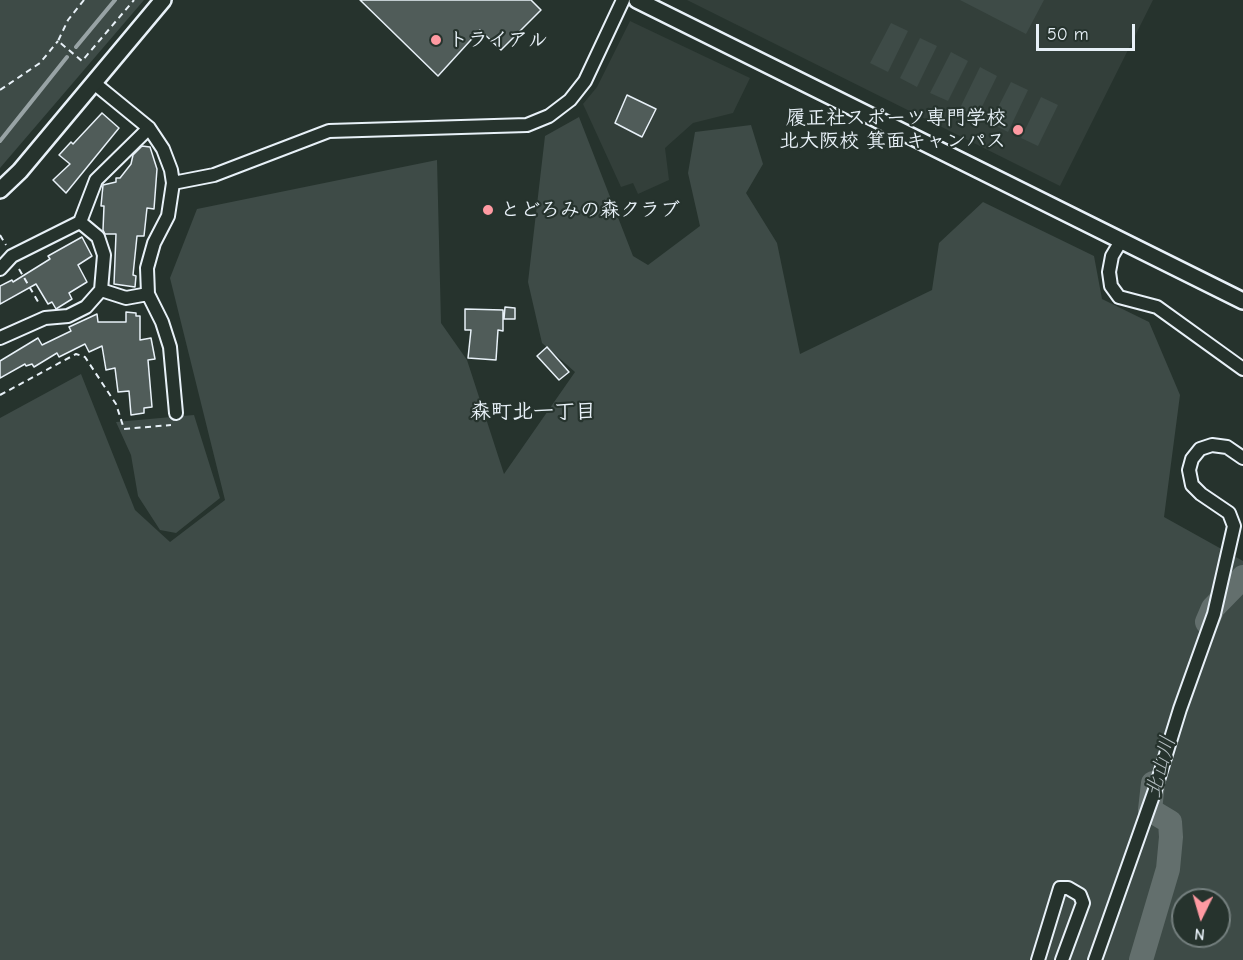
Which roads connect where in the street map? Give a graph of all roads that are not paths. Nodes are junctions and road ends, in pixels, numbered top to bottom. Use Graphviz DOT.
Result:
graph roads {
  1 [pos="163,0"];
  2 [pos="623,0"];
  3 [pos="637,0"];
  4 [pos="94,83"];
  5 [pos="149,128"];
  6 [pos="173,183"];
  7 [pos="0,190"];
  8 [pos="80,222"];
  9 [pos="1120,241"];
  10 [pos="0,269"];
  11 [pos="100,290"];
  12 [pos="148,294"];
  13 [pos="1243,301"];
  14 [pos="0,338"];
  15 [pos="1243,369"];
  16 [pos="176,413"];
  17 [pos="1243,458"];
  18 [pos="1038,960"];
  19 [pos="1062,960"];
  20 [pos="1095,960"];
  1 -- 4 [label="street"];
  2 -- 6 [label="street"];
  3 -- 9 [label="street"];
  4 -- 5 [label="street"];
  4 -- 7 [label="street"];
  5 -- 6 [label="street"];
  5 -- 8 [label="street"];
  6 -- 12 [label="street"];
  8 -- 10 [label="street"];
  8 -- 11 [label="street"];
  9 -- 13 [label="street"];
  9 -- 15 [label="street"];
  11 -- 12 [label="street"];
  11 -- 14 [label="street"];
  12 -- 16 [label="street"];
  17 -- 20 [label="street"];
  18 -- 19 [label="street"];
}
